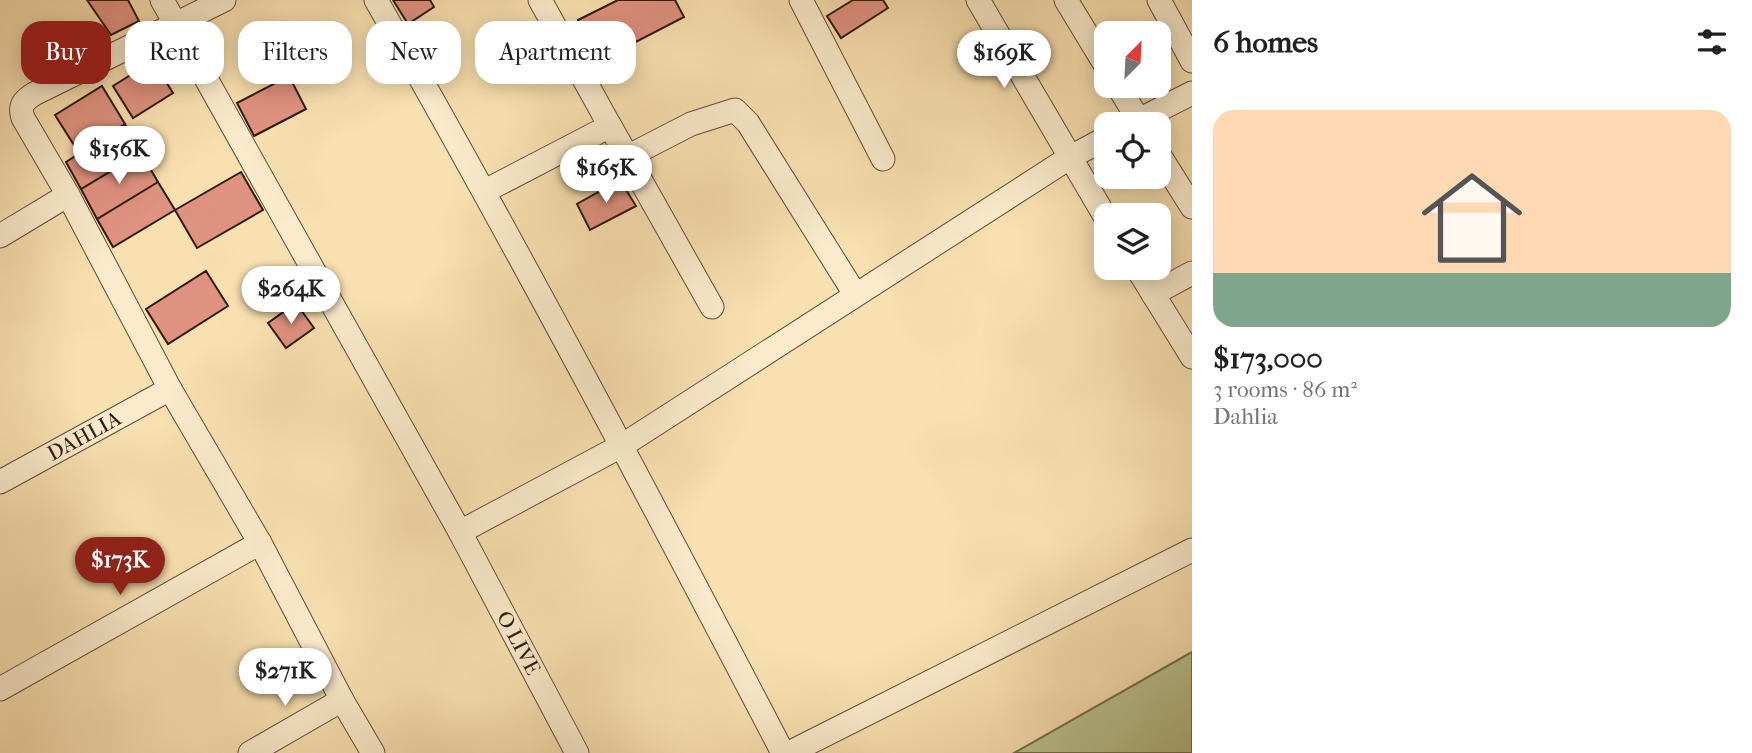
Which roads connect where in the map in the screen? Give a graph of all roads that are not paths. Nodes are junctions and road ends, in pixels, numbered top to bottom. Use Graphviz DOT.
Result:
graph roads {
  1 [pos="162,0"];
  2 [pos="224,0"];
  3 [pos="376,0"];
  4 [pos="540,0"];
  5 [pos="978,0"];
  6 [pos="1066,0"];
  7 [pos="1159,0"];
  8 [pos="809,3"];
  9 [pos="173,21"];
  10 [pos="181,21"];
  11 [pos="1094,46"];
  12 [pos="125,49"];
  13 [pos="1192,61"];
  14 [pos="209,84"];
  15 [pos="1192,93"];
  16 [pos="1157,112"];
  17 [pos="610,125"];
  18 [pos="1094,144"];
  19 [pos="627,157"];
  20 [pos="1069,158"];
  21 [pos="883,159"];
  22 [pos="1171,170"];
  23 [pos="485,191"];
  24 [pos="1189,194"];
  25 [pos="68,195"];
  26 [pos="1097,203"];
  27 [pos="0,236"];
  28 [pos="1192,273"];
  29 [pos="1144,280"];
  30 [pos="855,294"];
  31 [pos="1153,294"];
  32 [pos="712,307"];
  33 [pos="1192,357"];
  34 [pos="170,389"];
  35 [pos="623,445"];
  36 [pos="0,482"];
  37 [pos="460,532"];
  38 [pos="260,543"];
  39 [pos="1192,551"];
  40 [pos="0,689"];
  41 [pos="342,700"];
  42 [pos="250,753"];
  43 [pos="373,753"];
  44 [pos="577,753"];
  45 [pos="783,753"];
  46 [pos="789,753"];
  1 -- 9 [label="street, O LIVE"];
  2 -- 10 [label="street"];
  3 -- 23 [label="street"];
  4 -- 17 [label="street"];
  5 -- 20 [label="street"];
  6 -- 11 [label="street"];
  7 -- 13 [label="street"];
  8 -- 21 [label="street"];
  12 -- 25 [label="street"];
  14 -- 37 [label="street, O LIVE"];
  15 -- 16 [label="street"];
  17 -- 19 [label="street"];
  17 -- 23 [label="street"];
  18 -- 20 [label="street"];
  19 -- 30 [label="street"];
  19 -- 32 [label="street"];
  20 -- 26 [label="street"];
  20 -- 30 [label="street"];
  22 -- 24 [label="street"];
  23 -- 35 [label="street"];
  25 -- 27 [label="street"];
  25 -- 34 [label="street"];
  28 -- 31 [label="street"];
  29 -- 31 [label="street"];
  30 -- 35 [label="street"];
  31 -- 33 [label="street"];
  34 -- 36 [label="street, DAHLIA"];
  34 -- 38 [label="street"];
  35 -- 37 [label="street"];
  35 -- 45 [label="street"];
  37 -- 44 [label="street, O LIVE"];
  38 -- 40 [label="street"];
  38 -- 41 [label="street"];
  39 -- 46 [label="street"];
  41 -- 42 [label="street"];
  41 -- 43 [label="street"];
}
